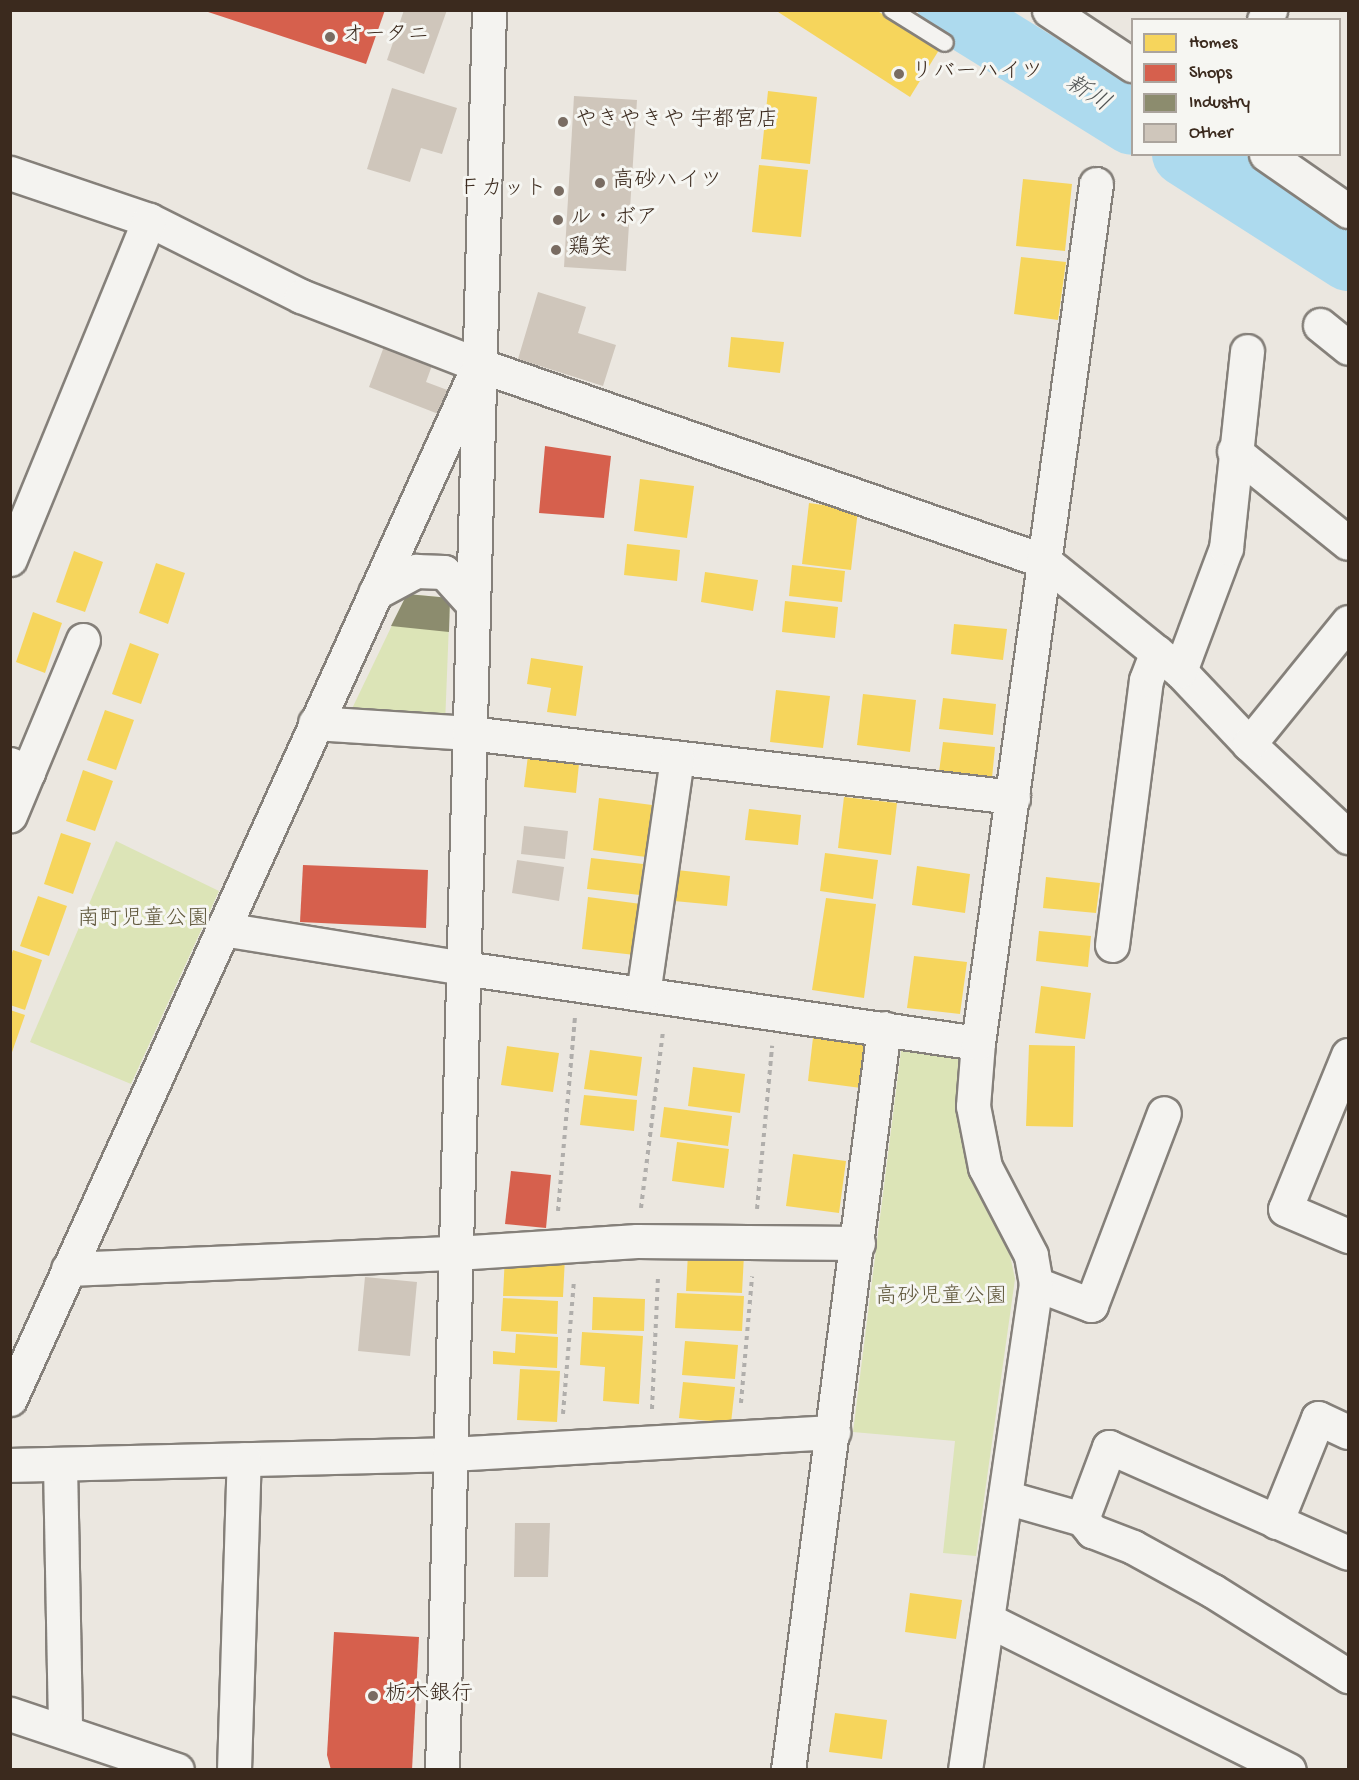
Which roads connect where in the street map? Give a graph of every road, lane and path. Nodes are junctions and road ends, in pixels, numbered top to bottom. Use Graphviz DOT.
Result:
graph roads {
  1 [pos="489,10"];
  2 [pos="892,10"];
  3 [pos="1050,10"];
  4 [pos="945,43"];
  5 [pos="1131,64"];
  6 [pos="1269,156"];
  7 [pos="10,173"];
  8 [pos="1096,184"];
  9 [pos="1348,211"];
  10 [pos="150,220"];
  11 [pos="1320,325"];
  12 [pos="1348,348"];
  13 [pos="1247,351"];
  14 [pos="479,365"];
  15 [pos="1234,451"];
  16 [pos="1348,543"];
  17 [pos="10,559"];
  18 [pos="1044,561"];
  19 [pos="375,593"];
  20 [pos="472,603"];
  21 [pos="1348,622"];
  22 [pos="83,640"];
  23 [pos="1168,662"];
  24 [pos="315,723"];
  25 [pos="469,733"];
  26 [pos="1249,744"];
  27 [pos="677,758"];
  28 [pos="19,768"];
  29 [pos="1013,797"];
  30 [pos="10,815"];
  31 [pos="1348,837"];
  32 [pos="224,929"];
  33 [pos="1112,945"];
  34 [pos="463,968"];
  35 [pos="578,984"];
  36 [pos="655,996"];
  37 [pos="775,1012"];
  38 [pos="884,1028"];
  39 [pos="978,1043"];
  40 [pos="1348,1055"];
  41 [pos="1164,1113"];
  42 [pos="1348,1236"];
  43 [pos="648,1241"];
  44 [pos="754,1242"];
  45 [pos="858,1243"];
  46 [pos="566,1245"];
  47 [pos="456,1253"];
  48 [pos="68,1269"];
  49 [pos="1036,1284"];
  50 [pos="10,1399"];
  51 [pos="833,1432"];
  52 [pos="1348,1432"];
  53 [pos="738,1437"];
  54 [pos="650,1442"];
  55 [pos="560,1448"];
  56 [pos="450,1454"];
  57 [pos="244,1459"];
  58 [pos="60,1464"];
  59 [pos="10,1465"];
  60 [pos="1005,1497"];
  61 [pos="1082,1519"];
  62 [pos="1276,1522"];
  63 [pos="1348,1553"];
  64 [pos="988,1620"];
  65 [pos="1348,1676"];
  66 [pos="10,1714"];
  67 [pos="66,1732"];
  68 [pos="136,1763"];
  69 [pos="177,1770"];
  70 [pos="234,1770"];
  71 [pos="442,1770"];
  72 [pos="788,1770"];
  73 [pos="965,1770"];
  74 [pos="1289,1770"];
  1 -- 14 [label="street"];
  2 -- 4 [label="lane"];
  3 -- 5 [label="street"];
  6 -- 9 [label="street"];
  7 -- 10 [label="street"];
  8 -- 18 [label="street"];
  10 -- 14 [label="street"];
  10 -- 17 [label="street"];
  11 -- 12 [label="street"];
  13 -- 15 [label="street"];
  14 -- 18 [label="street"];
  14 -- 19 [label="street"];
  14 -- 20 [label="street"];
  15 -- 16 [label="street"];
  15 -- 23 [label="street"];
  18 -- 23 [label="street"];
  18 -- 29 [label="street"];
  19 -- 20 [label="street"];
  19 -- 24 [label="street"];
  20 -- 25 [label="street"];
  21 -- 26 [label="street"];
  22 -- 28 [label="street"];
  23 -- 26 [label="street"];
  23 -- 33 [label="street"];
  24 -- 25 [label="street"];
  24 -- 32 [label="street"];
  25 -- 27 [label="street"];
  25 -- 34 [label="street"];
  26 -- 31 [label="street"];
  27 -- 29 [label="street"];
  27 -- 36 [label="street"];
  28 -- 30 [label="street"];
  29 -- 39 [label="street"];
  32 -- 34 [label="street"];
  32 -- 48 [label="street"];
  34 -- 35 [label="street"];
  34 -- 47 [label="street"];
  35 -- 36 [label="street"];
  35 -- 46 [label="path"];
  36 -- 37 [label="street"];
  36 -- 43 [label="path"];
  37 -- 38 [label="street"];
  37 -- 44 [label="path"];
  38 -- 39 [label="street"];
  38 -- 45 [label="street"];
  39 -- 49 [label="street"];
  40 -- 42 [label="street"];
  41 -- 49 [label="street"];
  43 -- 44 [label="street"];
  43 -- 46 [label="street"];
  43 -- 54 [label="path"];
  44 -- 45 [label="street"];
  44 -- 53 [label="path"];
  45 -- 51 [label="street"];
  46 -- 47 [label="street"];
  46 -- 55 [label="path"];
  47 -- 48 [label="street"];
  47 -- 56 [label="street"];
  48 -- 50 [label="street"];
  49 -- 60 [label="street"];
  51 -- 53 [label="street"];
  51 -- 72 [label="street"];
  52 -- 62 [label="street"];
  53 -- 54 [label="street"];
  54 -- 55 [label="street"];
  55 -- 56 [label="street"];
  56 -- 57 [label="street"];
  56 -- 71 [label="street"];
  57 -- 58 [label="street"];
  57 -- 70 [label="street"];
  58 -- 59 [label="street"];
  58 -- 67 [label="street"];
  60 -- 61 [label="street"];
  60 -- 64 [label="street"];
  61 -- 62 [label="street"];
  61 -- 65 [label="street"];
  62 -- 63 [label="street"];
  64 -- 73 [label="street"];
  64 -- 74 [label="street"];
  66 -- 67 [label="street"];
  67 -- 68 [label="street"];
  68 -- 69 [label="street"];
}
